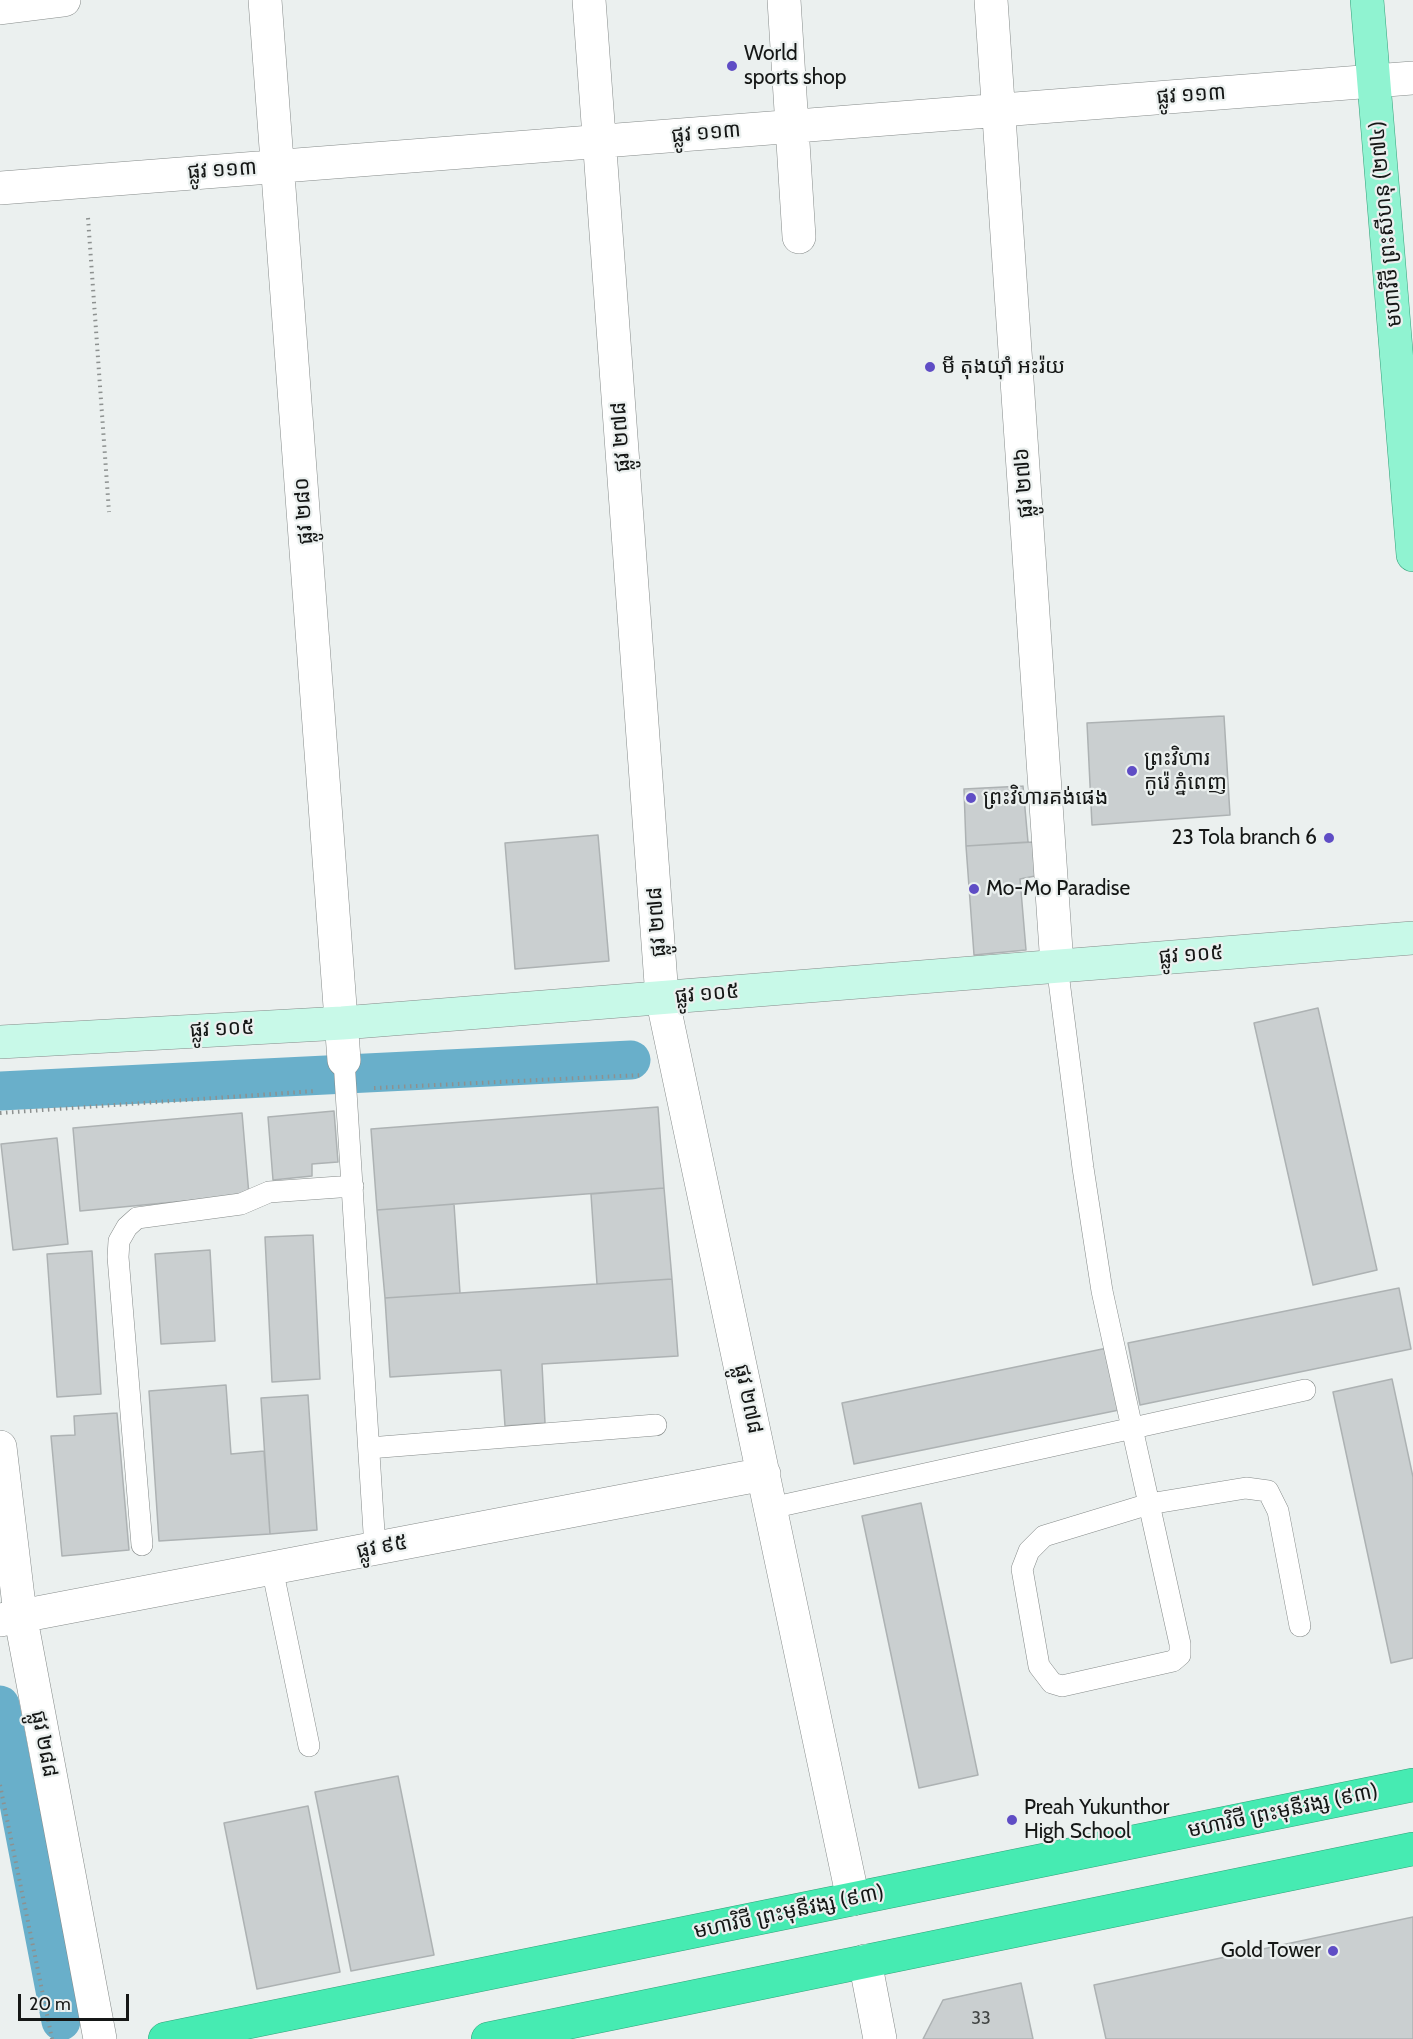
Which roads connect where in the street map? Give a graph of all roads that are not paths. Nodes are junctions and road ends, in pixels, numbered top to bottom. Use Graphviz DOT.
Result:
graph roads {
  1 [pos="64,0"];
  2 [pos="265,0"];
  3 [pos="589,0"];
  4 [pos="784,0"];
  5 [pos="991,0"];
  6 [pos="1367,0"];
  7 [pos="0,8"];
  8 [pos="1413,78"];
  9 [pos="1374,81"];
  10 [pos="999,110"];
  11 [pos="792,126"];
  12 [pos="599,141"];
  13 [pos="278,166"];
  14 [pos="0,188"];
  15 [pos="799,237"];
  16 [pos="1413,555"];
  17 [pos="1413,938"];
  18 [pos="1057,965"];
  19 [pos="662,997"];
  20 [pos="342,1023"];
  21 [pos="0,1042"];
  22 [pos="346,1074"];
  23 [pos="353,1186"];
  24 [pos="1305,1390"];
  25 [pos="656,1425"];
  26 [pos="1132,1428"];
  27 [pos="0,1448"];
  28 [pos="369,1448"];
  29 [pos="764,1474"];
  30 [pos="1149,1504"];
  31 [pos="771,1508"];
  32 [pos="141,1545"];
  33 [pos="375,1548"];
  34 [pos="272,1568"];
  35 [pos="9,1617"];
  36 [pos="1300,1626"];
  37 [pos="309,1746"];
  38 [pos="1413,1785"];
  39 [pos="1413,1849"];
  40 [pos="853,1899"];
  41 [pos="865,1961"];
  42 [pos="100,2039"];
  43 [pos="165,2039"];
  44 [pos="488,2039"];
  45 [pos="880,2039"];
  1 -- 7 [label="street"];
  2 -- 13 [label="street, ផ្លូវ ២៨០"];
  3 -- 12 [label="street, ផ្លូវ ២៧៨"];
  4 -- 11 [label="street"];
  5 -- 10 [label="street, ផ្លូវ ២៧៦"];
  6 -- 9 [label="main road, មហាវិថី ព្រះសីហនុ (២៧៤)"];
  8 -- 9 [label="street, ផ្លូវ ១១៣"];
  9 -- 10 [label="street, ផ្លូវ ១១៣"];
  9 -- 16 [label="main road, មហាវិថី ព្រះសីហនុ (២៧៤)"];
  10 -- 11 [label="street, ផ្លូវ ១១៣"];
  10 -- 18 [label="street, ផ្លូវ ២៧៦"];
  11 -- 12 [label="street, ផ្លូវ ១១៣"];
  11 -- 15 [label="street"];
  12 -- 13 [label="street, ផ្លូវ ១១៣"];
  12 -- 19 [label="street, ផ្លូវ ២៧៨"];
  13 -- 14 [label="street, ផ្លូវ ១១៣"];
  13 -- 20 [label="street, ផ្លូវ ២៨០"];
  17 -- 18 [label="street, ផ្លូវ ១០៥"];
  18 -- 19 [label="street, ផ្លូវ ១០៥"];
  18 -- 26 [label="lane"];
  19 -- 20 [label="street, ផ្លូវ ១០៥"];
  19 -- 29 [label="street, ផ្លូវ ២៧៨"];
  20 -- 21 [label="street, ផ្លូវ ១០៥"];
  20 -- 22 [label="street, ផ្លូវ ២៨០"];
  22 -- 23 [label="lane"];
  23 -- 28 [label="lane"];
  23 -- 32 [label="lane"];
  24 -- 26 [label="lane"];
  25 -- 28 [label="lane"];
  26 -- 30 [label="lane"];
  26 -- 31 [label="lane"];
  27 -- 35 [label="street, ផ្លូវ ២៨៨"];
  28 -- 33 [label="lane"];
  29 -- 31 [label="street, ផ្លូវ ២៧៨"];
  29 -- 33 [label="street, ផ្លូវ ៩៥"];
  30 -- 30 [label="lane"];
  30 -- 36 [label="lane"];
  31 -- 40 [label="street, ផ្លូវ ២៧៨"];
  33 -- 34 [label="street, ផ្លូវ ៩៥"];
  34 -- 35 [label="street, ផ្លូវ ៩៥"];
  34 -- 37 [label="lane"];
  35 -- 42 [label="street, ផ្លូវ ២៨៨"];
  38 -- 40 [label="highway, មហាវិថី ព្រះមុនីវង្ស (៩៣)"];
  39 -- 41 [label="highway"];
  40 -- 43 [label="highway, មហាវិថី ព្រះមុនីវង្ស (៩៣)"];
  41 -- 44 [label="highway"];
  41 -- 45 [label="street"];
}
